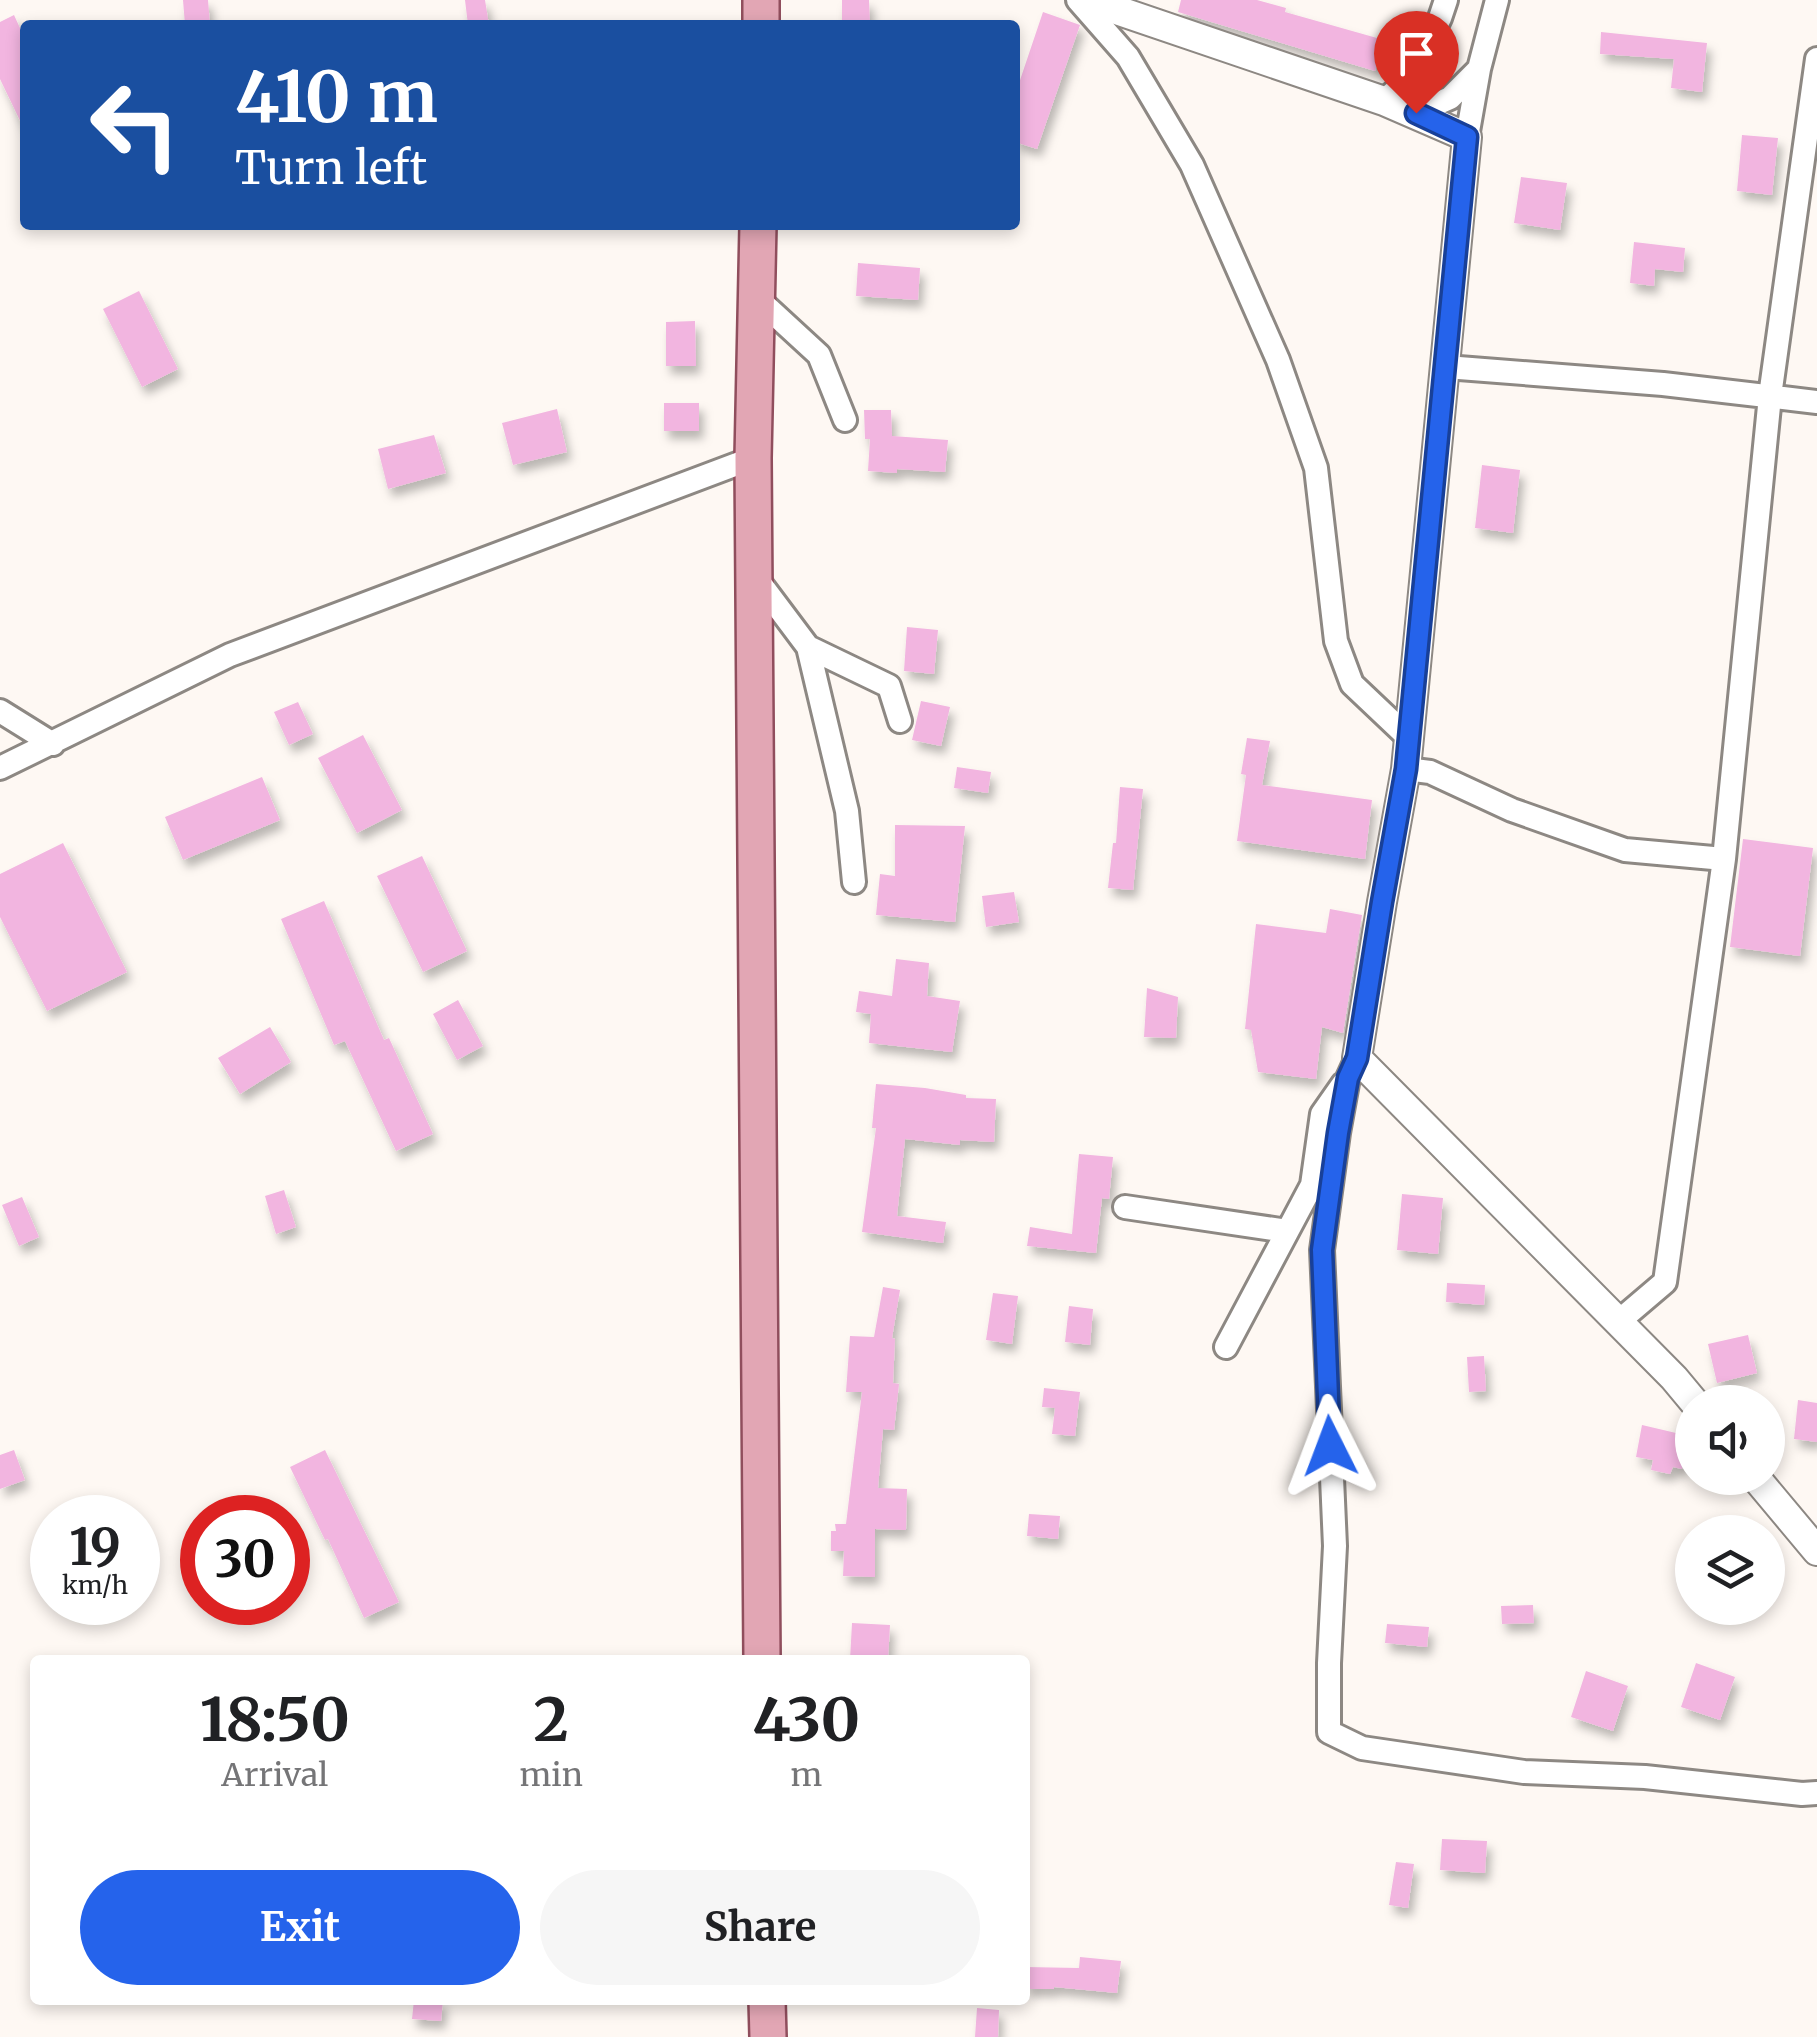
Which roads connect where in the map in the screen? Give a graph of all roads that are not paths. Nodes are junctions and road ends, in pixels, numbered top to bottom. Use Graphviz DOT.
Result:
graph roads {
  1 [pos="1078,0"];
  2 [pos="1087,0"];
  3 [pos="1446,0"];
  4 [pos="1497,0"];
  5 [pos="1817,59"];
  6 [pos="1479,69"];
  7 [pos="1384,101"];
  8 [pos="1416,113"];
  9 [pos="1467,137"];
  10 [pos="758,230"];
  11 [pos="756,297"];
  12 [pos="1446,367"];
  13 [pos="1770,396"];
  14 [pos="1817,402"];
  15 [pos="845,420"];
  16 [pos="753,458"];
  17 [pos="754,575"];
  18 [pos="808,648"];
  19 [pos="0,711"];
  20 [pos="900,721"];
  21 [pos="1410,738"];
  22 [pos="53,744"];
  23 [pos="0,768"];
  24 [pos="1406,769"];
  25 [pos="1724,859"];
  26 [pos="854,882"];
  27 [pos="1353,1068"];
  28 [pos="1125,1207"];
  29 [pos="1287,1231"];
  30 [pos="1618,1322"];
  31 [pos="1226,1347"];
  32 [pos="1680,1385"];
  33 [pos="1770,1495"];
  34 [pos="1817,1551"];
  35 [pos="762,1655"];
  36 [pos="1817,1793"];
  37 [pos="767,2005"];
  38 [pos="768,2037"];
  1 -- 21 [label="street"];
  2 -- 7 [label="street"];
  3 -- 7 [label="street"];
  4 -- 6 [label="street"];
  5 -- 13 [label="street"];
  6 -- 8 [label="street"];
  6 -- 9 [label="street"];
  7 -- 8 [label="street"];
  8 -- 9 [label="street"];
  9 -- 12 [label="street"];
  10 -- 11 [label="main road"];
  11 -- 15 [label="street"];
  11 -- 16 [label="main road"];
  12 -- 13 [label="street"];
  12 -- 21 [label="street"];
  13 -- 14 [label="street"];
  13 -- 25 [label="street"];
  16 -- 17 [label="main road"];
  16 -- 22 [label="street"];
  17 -- 18 [label="street"];
  17 -- 35 [label="main road"];
  18 -- 20 [label="street"];
  18 -- 26 [label="street"];
  19 -- 22 [label="street"];
  21 -- 24 [label="street"];
  22 -- 23 [label="street"];
  24 -- 25 [label="street"];
  24 -- 27 [label="street"];
  25 -- 30 [label="street"];
  27 -- 29 [label="street"];
  27 -- 30 [label="street"];
  27 -- 36 [label="street"];
  28 -- 29 [label="street"];
  29 -- 31 [label="street"];
  30 -- 32 [label="street"];
  33 -- 34 [label="street"];
  37 -- 38 [label="main road"];
}
